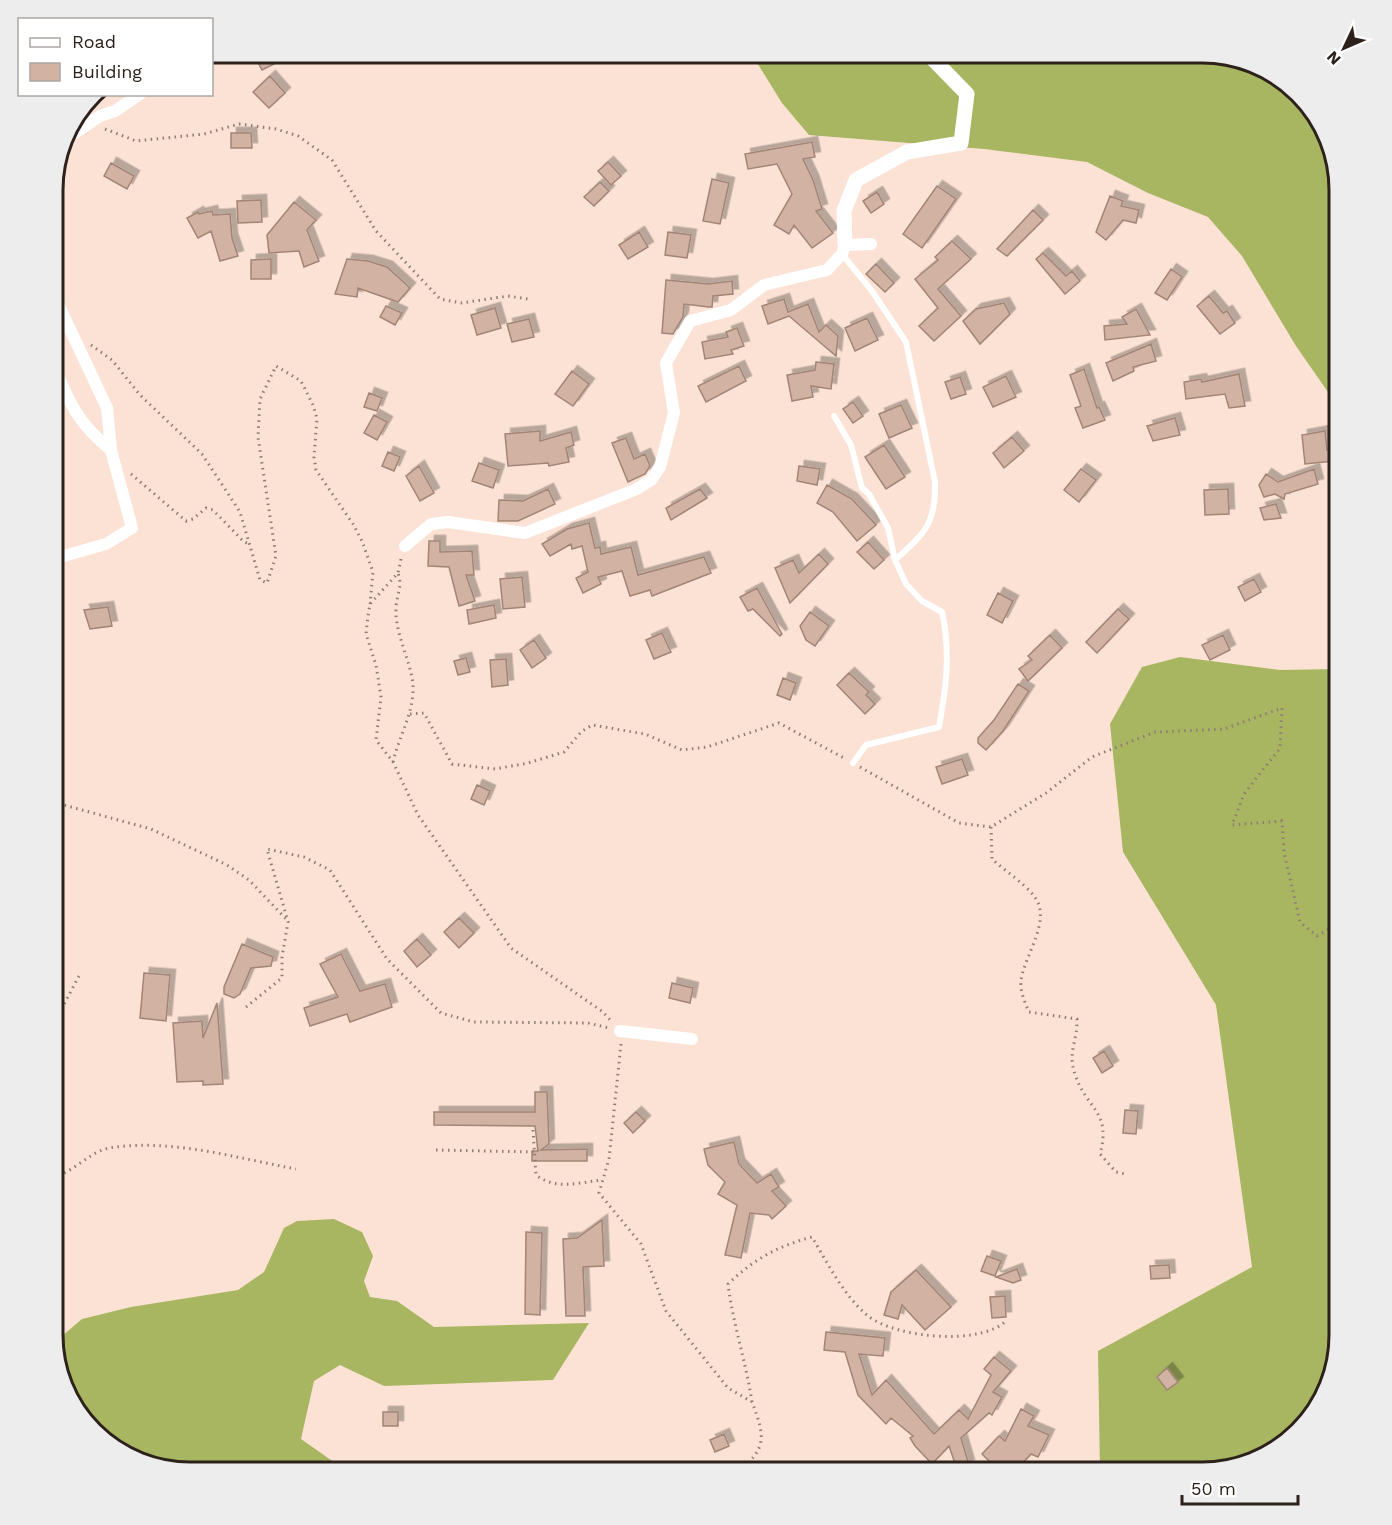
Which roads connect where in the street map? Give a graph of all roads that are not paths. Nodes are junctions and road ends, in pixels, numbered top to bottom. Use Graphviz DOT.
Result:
graph roads {
  1 [pos="937,63"];
  2 [pos="137,96"];
  3 [pos="77,131"];
  4 [pos="871,244"];
  5 [pos="844,250"];
  6 [pos="63,314"];
  7 [pos="63,387"];
  8 [pos="834,416"];
  9 [pos="113,455"];
  10 [pos="405,546"];
  11 [pos="63,556"];
  12 [pos="895,560"];
  13 [pos="853,763"];
  14 [pos="620,1030"];
  15 [pos="692,1039"];
  1 -- 5 [label="street"];
  2 -- 3 [label="street"];
  4 -- 5 [label="street"];
  5 -- 10 [label="street"];
  5 -- 12 [label="lane"];
  6 -- 9 [label="street"];
  7 -- 9 [label="street"];
  8 -- 12 [label="lane"];
  9 -- 11 [label="street"];
  12 -- 13 [label="lane"];
  14 -- 15 [label="street"];
}
